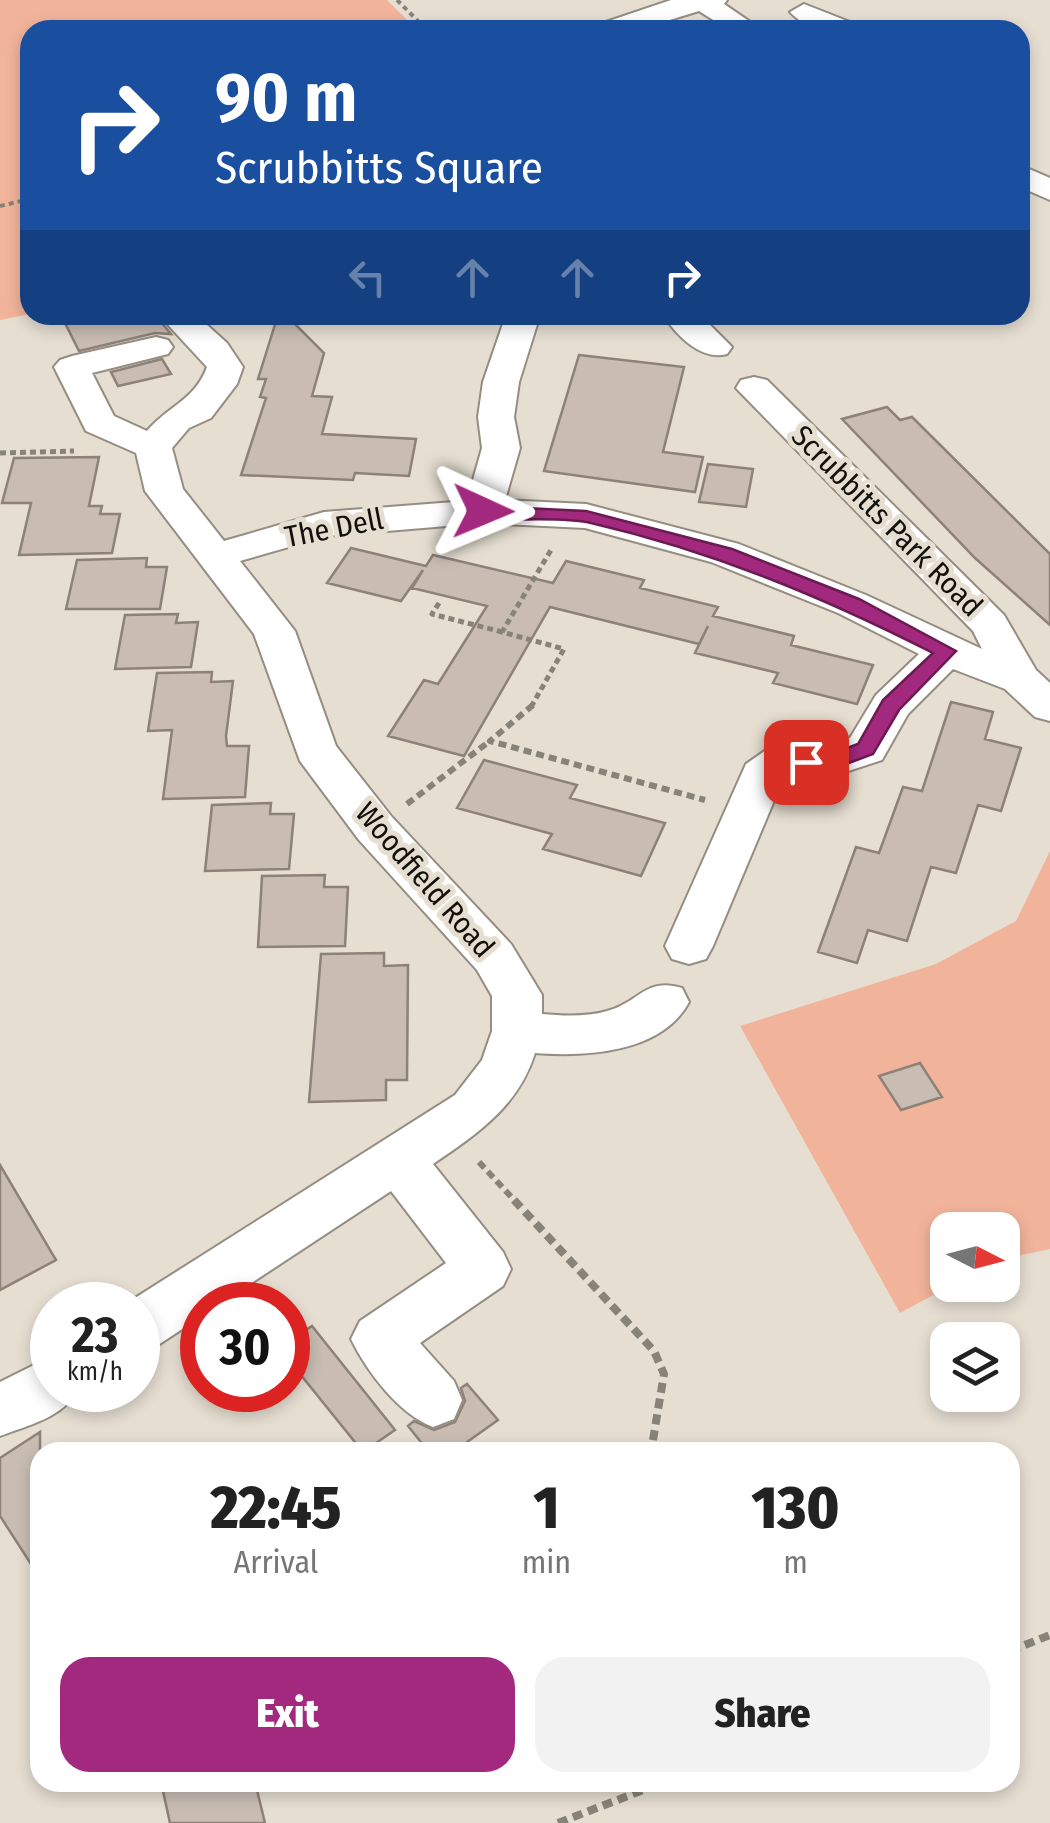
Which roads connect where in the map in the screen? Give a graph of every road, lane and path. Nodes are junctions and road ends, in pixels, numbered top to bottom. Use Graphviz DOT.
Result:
graph roads {
  1 [pos="397,0"];
  2 [pos="712,1"];
  3 [pos="804,12"];
  4 [pos="417,20"];
  5 [pos="640,20"];
  6 [pos="729,20"];
  7 [pos="822,20"];
  8 [pos="187,325"];
  9 [pos="520,325"];
  10 [pos="691,325"];
  11 [pos="156,347"];
  12 [pos="715,347"];
  13 [pos="754,388"];
  14 [pos="165,434"];
  15 [pos="483,511"];
  16 [pos="572,514"];
  17 [pos="218,555"];
  18 [pos="439,602"];
  19 [pos="502,632"];
  20 [pos="946,651"];
  21 [pos="1035,693"];
  22 [pos="490,742"];
  23 [pos="746,812"];
  24 [pos="375,828"];
  25 [pos="689,946"];
  26 [pos="664,1002"];
  27 [pos="517,1032"];
  28 [pos="447,1127"];
  29 [pos="398,1158"];
  30 [pos="160,1313"];
  31 [pos="30,1393"];
  32 [pos="434,1400"];
  33 [pos="0,1409"];
  34 [pos="653,1442"];
  35 [pos="1050,1636"];
  36 [pos="1020,1647"];
  37 [pos="638,1792"];
  38 [pos="558,1823"];
  1 -- 4 [label="path"];
  2 -- 5 [label="street"];
  2 -- 6 [label="street"];
  3 -- 7 [label="street"];
  8 -- 14 [label="street"];
  9 -- 15 [label="street"];
  10 -- 12 [label="street"];
  11 -- 14 [label="street"];
  13 -- 21 [label="street, Scrubbitts Park Road"];
  14 -- 17 [label="street, Woodfield Road"];
  15 -- 16 [label="street, The Dell"];
  15 -- 17 [label="street, The Dell"];
  16 -- 19 [label="path"];
  16 -- 20 [label="street, The Dell"];
  17 -- 24 [label="street, Woodfield Road"];
  18 -- 19 [label="path"];
  19 -- 22 [label="path"];
  20 -- 21 [label="street, The Dell"];
  20 -- 23 [label="street"];
  22 -- 23 [label="path"];
  22 -- 24 [label="path"];
  23 -- 25 [label="street"];
  24 -- 27 [label="street, Woodfield Road"];
  26 -- 27 [label="street"];
  27 -- 28 [label="street"];
  28 -- 29 [label="street"];
  28 -- 34 [label="path"];
  29 -- 30 [label="street"];
  29 -- 32 [label="street"];
  31 -- 33 [label="street"];
  35 -- 36 [label="path"];
  37 -- 38 [label="path"];
}
